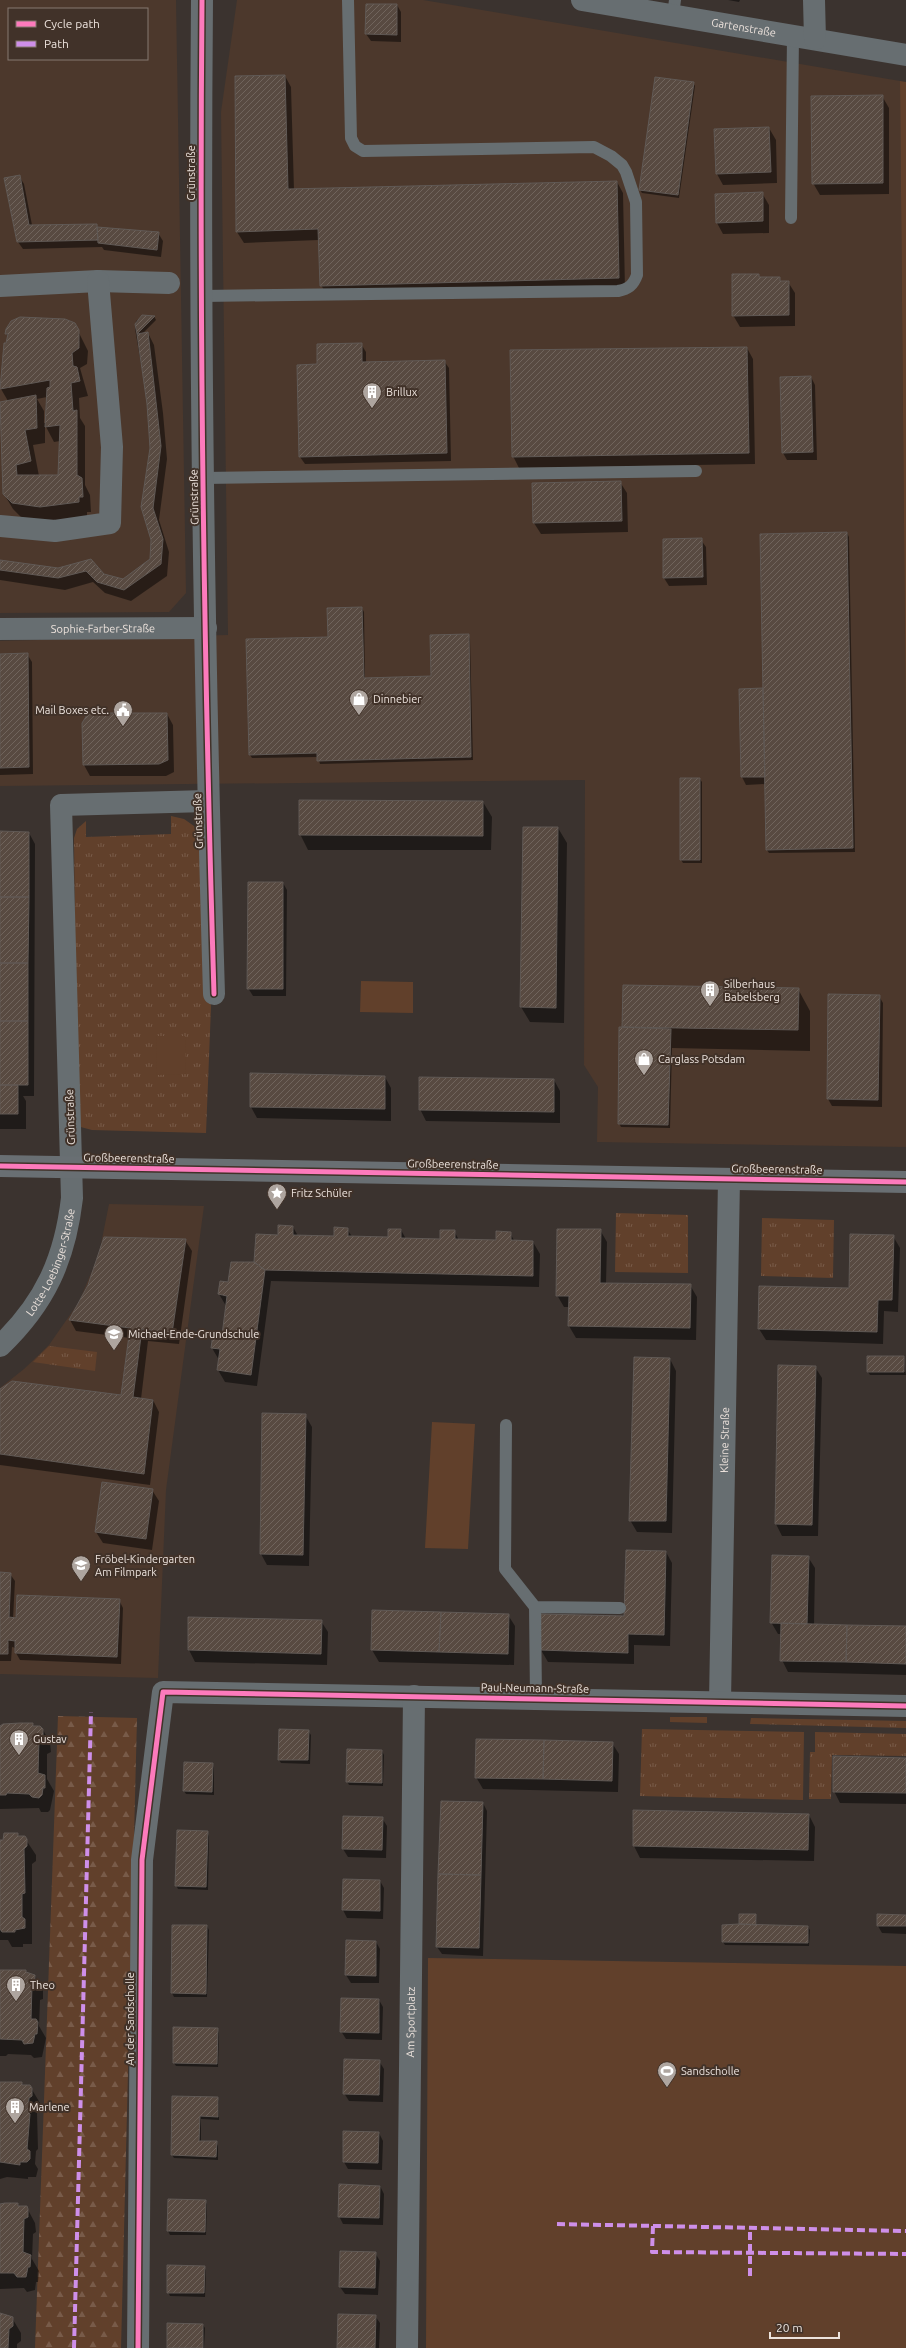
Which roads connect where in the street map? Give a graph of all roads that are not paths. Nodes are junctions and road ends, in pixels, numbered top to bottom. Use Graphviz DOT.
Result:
graph roads {
  1 [pos="202,0"];
  2 [pos="348,0"];
  3 [pos="582,0"];
  4 [pos="814,0"];
  5 [pos="674,7"];
  6 [pos="794,36"];
  7 [pos="815,39"];
  8 [pos="906,55"];
  9 [pos="791,218"];
  10 [pos="98,281"];
  11 [pos="169,283"];
  12 [pos="0,286"];
  13 [pos="202,296"];
  14 [pos="696,471"];
  15 [pos="204,478"];
  16 [pos="0,526"];
  17 [pos="206,628"];
  18 [pos="0,629"];
  19 [pos="207,801"];
  20 [pos="214,994"];
  21 [pos="0,1166"];
  22 [pos="72,1167"];
  23 [pos="729,1179"];
  24 [pos="906,1182"];
  25 [pos="0,1346"];
  26 [pos="506,1425"];
  27 [pos="535,1607"];
  28 [pos="620,1608"];
  29 [pos="164,1692"];
  30 [pos="414,1696"];
  31 [pos="536,1698"];
  32 [pos="720,1702"];
  33 [pos="906,1706"];
  34 [pos="138,2348"];
  35 [pos="407,2348"];
  1 -- 13 [label="street, Grünstraße"];
  2 -- 13 [label="lane"];
  3 -- 5 [label="street, Gartenstraße"];
  4 -- 7 [label="street"];
  5 -- 6 [label="street, Gartenstraße"];
  6 -- 7 [label="street, Gartenstraße"];
  6 -- 9 [label="lane"];
  7 -- 8 [label="street, Gartenstraße"];
  10 -- 11 [label="street"];
  10 -- 12 [label="street"];
  10 -- 16 [label="street"];
  13 -- 15 [label="street, Grünstraße"];
  14 -- 15 [label="lane"];
  15 -- 17 [label="street, Grünstraße"];
  17 -- 18 [label="street, Sophie-Farber-Straße"];
  17 -- 19 [label="street, Grünstraße"];
  19 -- 20 [label="street, Grünstraße"];
  19 -- 22 [label="street, Grünstraße"];
  21 -- 22 [label="street, Großbeerenstraße"];
  22 -- 23 [label="street, Großbeerenstraße"];
  22 -- 25 [label="street, Lotte-Loebinger-Straße"];
  23 -- 24 [label="street, Großbeerenstraße"];
  23 -- 32 [label="street, Kleine Straße"];
  26 -- 27 [label="lane"];
  27 -- 28 [label="lane"];
  27 -- 31 [label="lane"];
  29 -- 30 [label="street, Paul-Neumann-Straße"];
  29 -- 34 [label="street, An der Sandscholle"];
  30 -- 31 [label="street, Paul-Neumann-Straße"];
  30 -- 35 [label="street, Am Sportplatz"];
  31 -- 32 [label="street, Paul-Neumann-Straße"];
  32 -- 33 [label="street, Paul-Neumann-Straße"];
}
